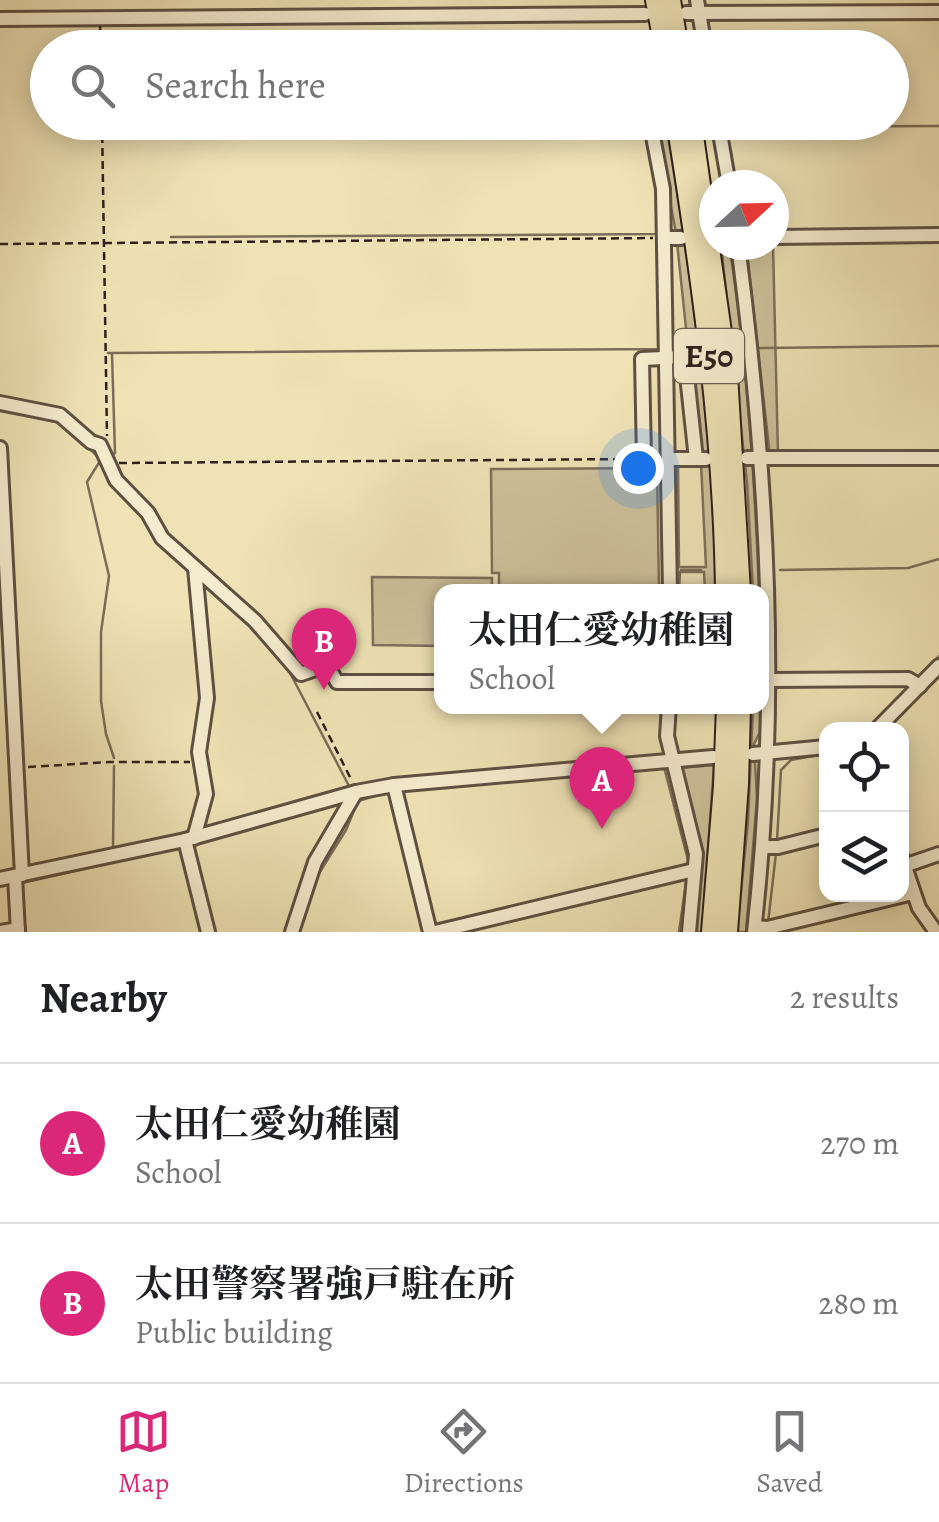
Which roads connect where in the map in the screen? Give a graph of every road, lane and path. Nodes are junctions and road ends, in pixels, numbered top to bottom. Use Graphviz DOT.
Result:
graph roads {
  1 [pos="671,0"];
  2 [pos="650,7"];
  3 [pos="694,9"];
  4 [pos="939,12"];
  5 [pos="0,18"];
  6 [pos="677,30"];
  7 [pos="102,140"];
  8 [pos="653,140"];
  9 [pos="679,140"];
  10 [pos="695,140"];
  11 [pos="721,140"];
  12 [pos="726,170"];
  13 [pos="939,235"];
  14 [pos="789,236"];
  15 [pos="664,238"];
  16 [pos="681,238"];
  17 [pos="104,242"];
  18 [pos="0,244"];
  19 [pos="739,260"];
  20 [pos="666,358"];
  21 [pos="0,404"];
  22 [pos="0,448"];
  23 [pos="107,457"];
  24 [pos="754,458"];
  25 [pos="939,458"];
  26 [pos="644,459"];
  27 [pos="668,459"];
  28 [pos="195,568"];
  29 [pos="670,584"];
  30 [pos="725,584"];
  31 [pos="741,584"];
  32 [pos="764,584"];
  33 [pos="769,654"];
  34 [pos="939,666"];
  35 [pos="771,680"];
  36 [pos="434,682"];
  37 [pos="920,686"];
  38 [pos="316,712"];
  39 [pos="668,714"];
  40 [pos="726,714"];
  41 [pos="742,714"];
  42 [pos="885,722"];
  43 [pos="7,743"];
  44 [pos="819,748"];
  45 [pos="770,752"];
  46 [pos="754,754"];
  47 [pos="713,757"];
  48 [pos="672,760"];
  49 [pos="202,762"];
  50 [pos="16,768"];
  51 [pos="394,784"];
  52 [pos="356,792"];
  53 [pos="819,837"];
  54 [pos="189,839"];
  55 [pos="763,846"];
  56 [pos="939,854"];
  57 [pos="909,861"];
  58 [pos="694,870"];
  59 [pos="18,875"];
  60 [pos="0,879"];
  61 [pos="909,882"];
  62 [pos="912,892"];
  63 [pos="18,930"];
  64 [pos="755,930"];
  65 [pos="0,932"];
  66 [pos="208,932"];
  67 [pos="292,932"];
  68 [pos="434,932"];
  69 [pos="689,932"];
  70 [pos="711,932"];
  71 [pos="728,932"];
  72 [pos="936,932"];
  1 -- 6 [label="highway"];
  2 -- 5 [label="street"];
  3 -- 4 [label="street"];
  7 -- 17 [label="path"];
  8 -- 15 [label="street"];
  9 -- 30 [label="highway, E50"];
  10 -- 31 [label="highway, E50"];
  11 -- 12 [label="street"];
  13 -- 14 [label="street"];
  15 -- 16 [label="street"];
  15 -- 17 [label="path"];
  15 -- 20 [label="street"];
  17 -- 18 [label="path"];
  17 -- 23 [label="path"];
  19 -- 24 [label="street"];
  20 -- 26 [label="street"];
  20 -- 27 [label="street"];
  20 -- 27 [label="street"];
  21 -- 23 [label="street"];
  22 -- 43 [label="street"];
  23 -- 26 [label="path"];
  23 -- 28 [label="street"];
  24 -- 25 [label="street"];
  24 -- 32 [label="street"];
  27 -- 29 [label="street"];
  28 -- 36 [label="street"];
  28 -- 49 [label="street"];
  33 -- 35 [label="street"];
  34 -- 37 [label="street"];
  35 -- 37 [label="street"];
  35 -- 45 [label="street"];
  37 -- 42 [label="street"];
  38 -- 52 [label="path"];
  39 -- 48 [label="street"];
  40 -- 70 [label="highway"];
  41 -- 71 [label="highway"];
  43 -- 50 [label="street"];
  44 -- 45 [label="street"];
  45 -- 46 [label="street"];
  45 -- 55 [label="street"];
  47 -- 48 [label="street"];
  48 -- 51 [label="street"];
  48 -- 58 [label="street"];
  49 -- 50 [label="path"];
  49 -- 54 [label="street"];
  50 -- 59 [label="street"];
  51 -- 52 [label="street"];
  51 -- 68 [label="street"];
  52 -- 54 [label="street"];
  52 -- 67 [label="street"];
  53 -- 55 [label="street"];
  54 -- 59 [label="street"];
  54 -- 66 [label="street"];
  55 -- 64 [label="street"];
  56 -- 57 [label="street"];
  58 -- 68 [label="street"];
  58 -- 69 [label="street"];
  59 -- 60 [label="street"];
  59 -- 63 [label="street"];
  61 -- 62 [label="street"];
  62 -- 64 [label="street"];
  62 -- 72 [label="street"];
  63 -- 65 [label="street"];
}
